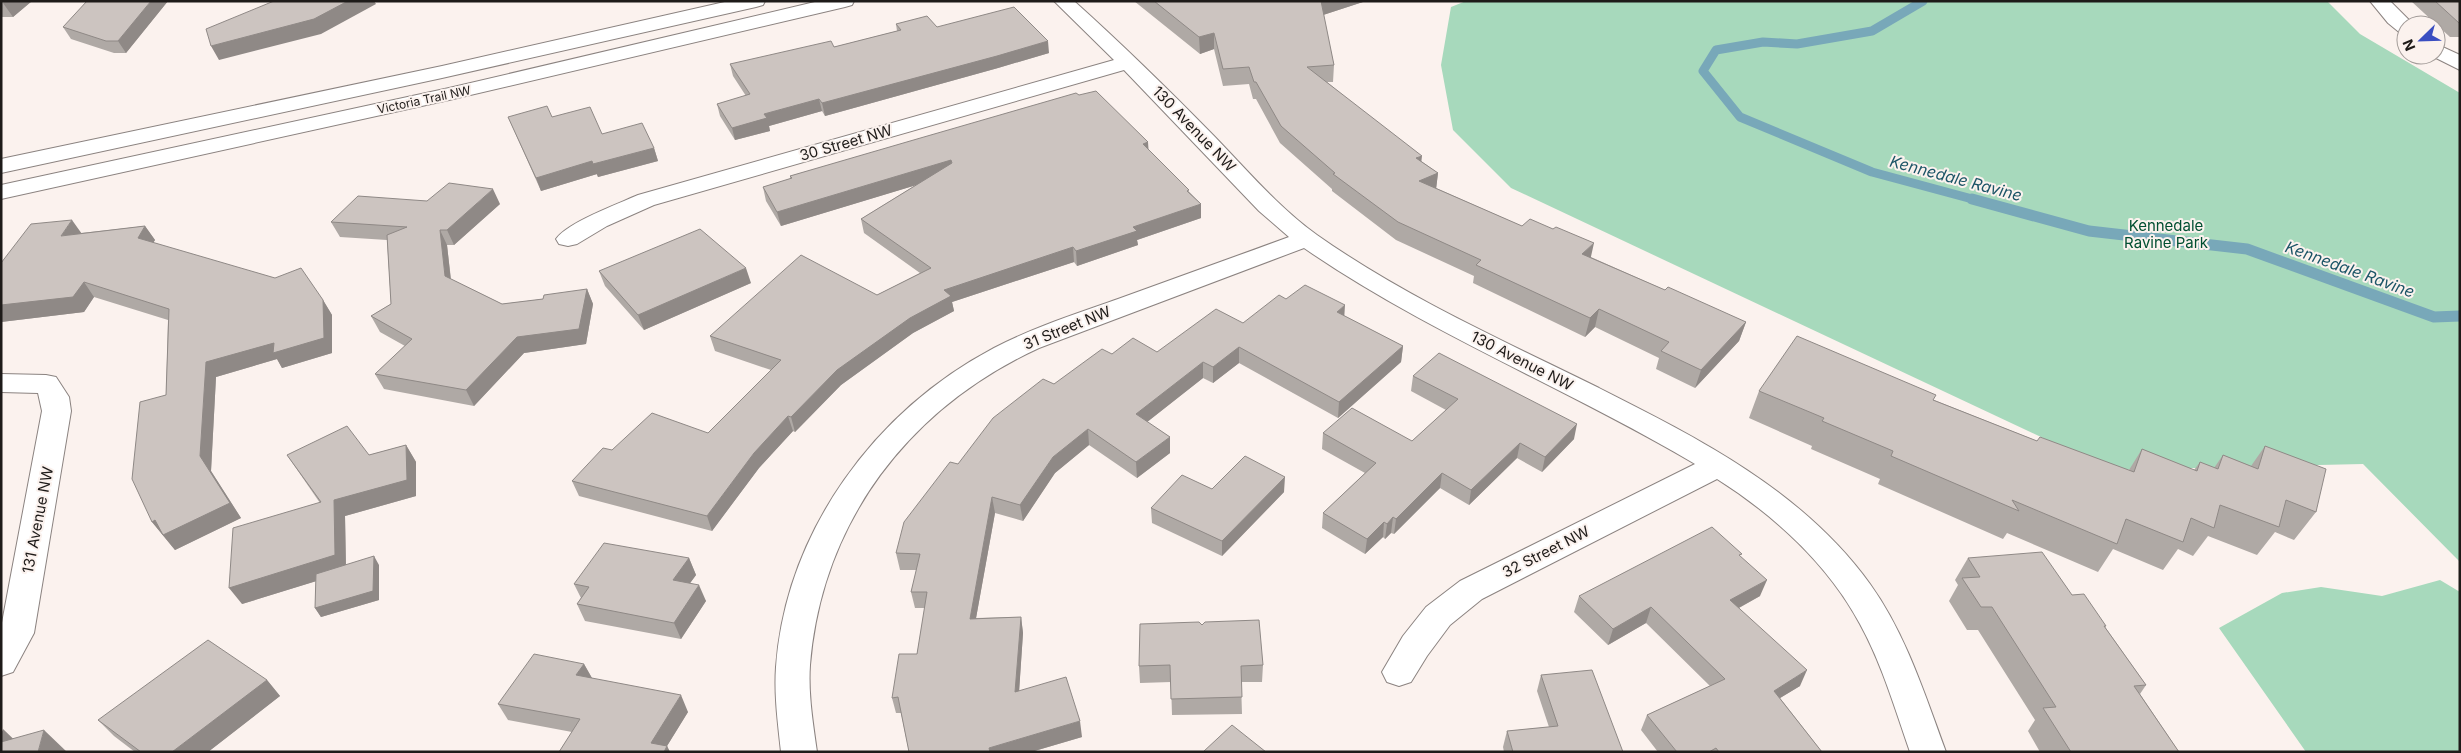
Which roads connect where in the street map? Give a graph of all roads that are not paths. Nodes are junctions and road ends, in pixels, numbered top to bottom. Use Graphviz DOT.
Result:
graph roads {
  1 [pos="756,1"];
  2 [pos="845,1"];
  3 [pos="1063,1"];
  4 [pos="2379,1"];
  5 [pos="2396,21"];
  6 [pos="2446,56"];
  7 [pos="1130,62"];
  8 [pos="2460,64"];
  9 [pos="1,166"];
  10 [pos="1,192"];
  11 [pos="568,239"];
  12 [pos="1307,239"];
  13 [pos="1,383"];
  14 [pos="1719,465"];
  15 [pos="3,659"];
  16 [pos="1399,672"];
  17 [pos="799,752"];
  18 [pos="1928,752"];
  1 -- 9 [label="street, Victoria Trail NW"];
  2 -- 10 [label="street, Victoria Trail NW"];
  3 -- 7 [label="street, 130 Avenue NW"];
  4 -- 5 [label="street"];
  6 -- 8 [label="street"];
  7 -- 11 [label="street, 30 Street NW"];
  7 -- 12 [label="street, 130 Avenue NW"];
  12 -- 14 [label="street, 130 Avenue NW"];
  12 -- 17 [label="street, 31 Street NW"];
  13 -- 15 [label="street, 131 Avenue NW"];
  14 -- 16 [label="street, 32 Street NW"];
  14 -- 18 [label="street, 130 Avenue NW"];
}
